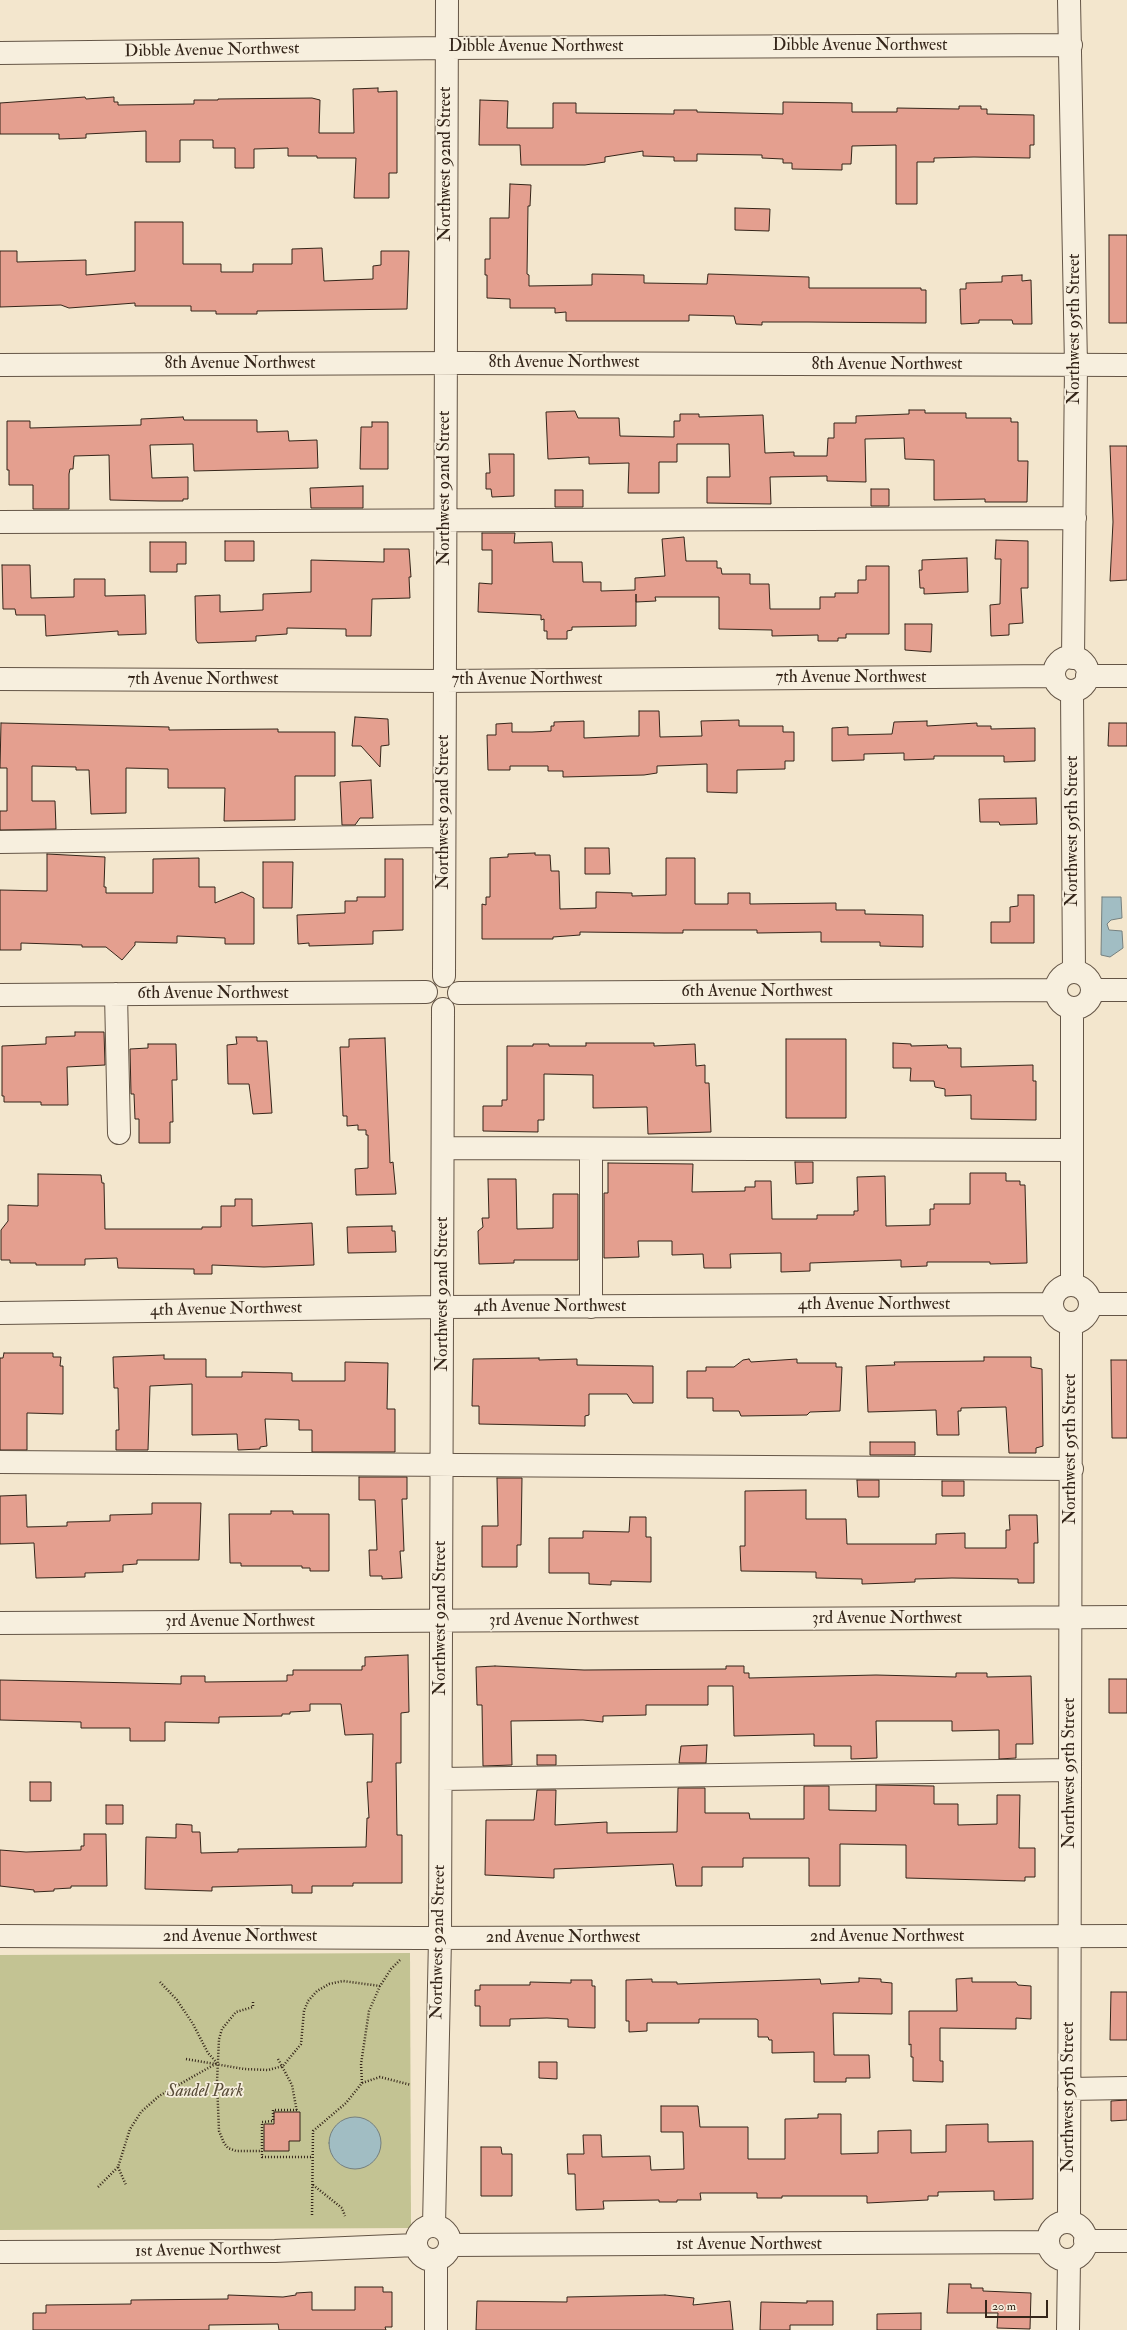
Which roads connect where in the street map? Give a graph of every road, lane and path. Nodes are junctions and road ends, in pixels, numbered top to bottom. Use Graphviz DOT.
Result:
graph roads {
  1 [pos="447,0"];
  2 [pos="1069,0"];
  3 [pos="1071,45"];
  4 [pos="447,48"];
  5 [pos="0,53"];
  6 [pos="446,363"];
  7 [pos="0,365"];
  8 [pos="1076,365"];
  9 [pos="1127,365"];
  10 [pos="1075,518"];
  11 [pos="0,522"];
  12 [pos="445,522"];
  13 [pos="1073,658"];
  14 [pos="1054,676"];
  15 [pos="1127,676"];
  16 [pos="0,679"];
  17 [pos="445,681"];
  18 [pos="1080,683"];
  19 [pos="444,836"];
  20 [pos="0,842"];
  21 [pos="1074,972"];
  22 [pos="444,976"];
  23 [pos="1056,990"];
  24 [pos="1092,990"];
  25 [pos="1127,990"];
  26 [pos="426,992"];
  27 [pos="459,993"];
  28 [pos="116,994"];
  29 [pos="0,995"];
  30 [pos="443,1009"];
  31 [pos="1072,1009"];
  32 [pos="119,1133"];
  33 [pos="443,1148"];
  34 [pos="591,1149"];
  35 [pos="1072,1150"];
  36 [pos="1072,1285"];
  37 [pos="1052,1304"];
  38 [pos="1090,1304"];
  39 [pos="1127,1304"];
  40 [pos="442,1307"];
  41 [pos="591,1307"];
  42 [pos="0,1313"];
  43 [pos="1071,1323"];
  44 [pos="0,1462"];
  45 [pos="442,1466"];
  46 [pos="1072,1469"];
  47 [pos="1127,1617"];
  48 [pos="1070,1618"];
  49 [pos="442,1621"];
  50 [pos="0,1623"];
  51 [pos="1070,1770"];
  52 [pos="441,1779"];
  53 [pos="0,1936"];
  54 [pos="1127,1936"];
  55 [pos="1069,1937"];
  56 [pos="440,1938"];
  57 [pos="401,1960"];
  58 [pos="160,1982"];
  59 [pos="380,1986"];
  60 [pos="252,2002"];
  61 [pos="186,2059"];
  62 [pos="278,2059"];
  63 [pos="217,2063"];
  64 [pos="283,2066"];
  65 [pos="362,2083"];
  66 [pos="411,2085"];
  67 [pos="1127,2088"];
  68 [pos="1069,2089"];
  69 [pos="262,2152"];
  70 [pos="313,2157"];
  71 [pos="118,2167"];
  72 [pos="126,2185"];
  73 [pos="313,2185"];
  74 [pos="98,2187"];
  75 [pos="312,2215"];
  76 [pos="345,2216"];
  77 [pos="1069,2222"];
  78 [pos="434,2226"];
  79 [pos="1085,2241"];
  80 [pos="1127,2241"];
  81 [pos="1048,2242"];
  82 [pos="416,2245"];
  83 [pos="0,2252"];
  84 [pos="443,2252"];
  85 [pos="1069,2260"];
  86 [pos="436,2330"];
  87 [pos="1068,2330"];
  1 -- 4 [label="street, Northwest 92nd Street"];
  2 -- 3 [label="street, Northwest 95th Street"];
  3 -- 4 [label="street, Dibble Avenue Northwest"];
  3 -- 8 [label="street, Northwest 95th Street"];
  4 -- 5 [label="street, Dibble Avenue Northwest"];
  4 -- 6 [label="street, Northwest 92nd Street"];
  6 -- 7 [label="street, 8th Avenue Northwest"];
  6 -- 8 [label="street, 8th Avenue Northwest"];
  6 -- 12 [label="street, Northwest 92nd Street"];
  8 -- 9 [label="street, 8th Avenue Northwest"];
  8 -- 10 [label="street, Northwest 95th Street"];
  10 -- 12 [label="street"];
  10 -- 13 [label="street, Northwest 95th Street"];
  11 -- 12 [label="street"];
  12 -- 17 [label="street, Northwest 92nd Street"];
  13 -- 14 [label="street"];
  13 -- 18 [label="street"];
  14 -- 17 [label="street, 7th Avenue Northwest"];
  14 -- 18 [label="street"];
  15 -- 18 [label="street"];
  16 -- 17 [label="street, 7th Avenue Northwest"];
  17 -- 19 [label="street, Northwest 92nd Street"];
  18 -- 21 [label="street, Northwest 95th Street"];
  19 -- 20 [label="street"];
  19 -- 22 [label="street, Northwest 92nd Street"];
  21 -- 23 [label="street"];
  21 -- 24 [label="street"];
  22 -- 26 [label="street"];
  22 -- 27 [label="street"];
  23 -- 27 [label="street, 6th Avenue Northwest"];
  23 -- 31 [label="street"];
  24 -- 25 [label="street"];
  24 -- 31 [label="street"];
  26 -- 28 [label="street, 6th Avenue Northwest"];
  26 -- 30 [label="street"];
  27 -- 30 [label="street"];
  28 -- 29 [label="street, 6th Avenue Northwest"];
  28 -- 32 [label="street"];
  30 -- 33 [label="street, Northwest 92nd Street"];
  31 -- 35 [label="street"];
  33 -- 34 [label="street"];
  33 -- 40 [label="street, Northwest 92nd Street"];
  34 -- 35 [label="street"];
  34 -- 41 [label="street"];
  35 -- 36 [label="street"];
  36 -- 37 [label="street"];
  36 -- 38 [label="street"];
  37 -- 41 [label="street, 4th Avenue Northwest"];
  37 -- 43 [label="street"];
  38 -- 39 [label="street"];
  38 -- 43 [label="street"];
  40 -- 41 [label="street, 4th Avenue Northwest"];
  40 -- 42 [label="street, 4th Avenue Northwest"];
  40 -- 45 [label="street, Northwest 92nd Street"];
  43 -- 46 [label="street, Northwest 95th Street"];
  44 -- 45 [label="street"];
  45 -- 46 [label="street"];
  45 -- 49 [label="street, Northwest 92nd Street"];
  46 -- 48 [label="street, Northwest 95th Street"];
  47 -- 48 [label="street, 3rd Avenue Northwest"];
  48 -- 49 [label="street, 3rd Avenue Northwest"];
  48 -- 51 [label="street, Northwest 95th Street"];
  49 -- 50 [label="street, 3rd Avenue Northwest"];
  49 -- 52 [label="street, Northwest 92nd Street"];
  51 -- 52 [label="street"];
  51 -- 55 [label="street, Northwest 95th Street"];
  52 -- 56 [label="street, Northwest 92nd Street"];
  53 -- 56 [label="street, 2nd Avenue Northwest"];
  54 -- 55 [label="street, 2nd Avenue Northwest"];
  55 -- 56 [label="street, 2nd Avenue Northwest"];
  55 -- 68 [label="street, Northwest 95th Street"];
  56 -- 78 [label="street, Northwest 92nd Street"];
  57 -- 59 [label="path"];
  58 -- 63 [label="path"];
  59 -- 64 [label="path"];
  59 -- 65 [label="path"];
  60 -- 63 [label="path"];
  61 -- 63 [label="path"];
  62 -- 64 [label="path"];
  63 -- 64 [label="path"];
  63 -- 69 [label="path"];
  63 -- 71 [label="path"];
  64 -- 69 [label="path"];
  65 -- 66 [label="path"];
  65 -- 70 [label="path"];
  67 -- 68 [label="street"];
  68 -- 77 [label="street, Northwest 95th Street"];
  69 -- 70 [label="path"];
  70 -- 73 [label="path"];
  71 -- 72 [label="path"];
  71 -- 74 [label="path"];
  73 -- 75 [label="path"];
  73 -- 76 [label="path"];
  77 -- 79 [label="street"];
  77 -- 81 [label="street"];
  78 -- 82 [label="street"];
  78 -- 84 [label="street"];
  79 -- 80 [label="street"];
  79 -- 85 [label="street"];
  81 -- 84 [label="street, 1st Avenue Northwest"];
  81 -- 85 [label="street"];
  82 -- 83 [label="street, 1st Avenue Northwest"];
  82 -- 84 [label="street"];
  84 -- 86 [label="street"];
  85 -- 87 [label="street"];
}
